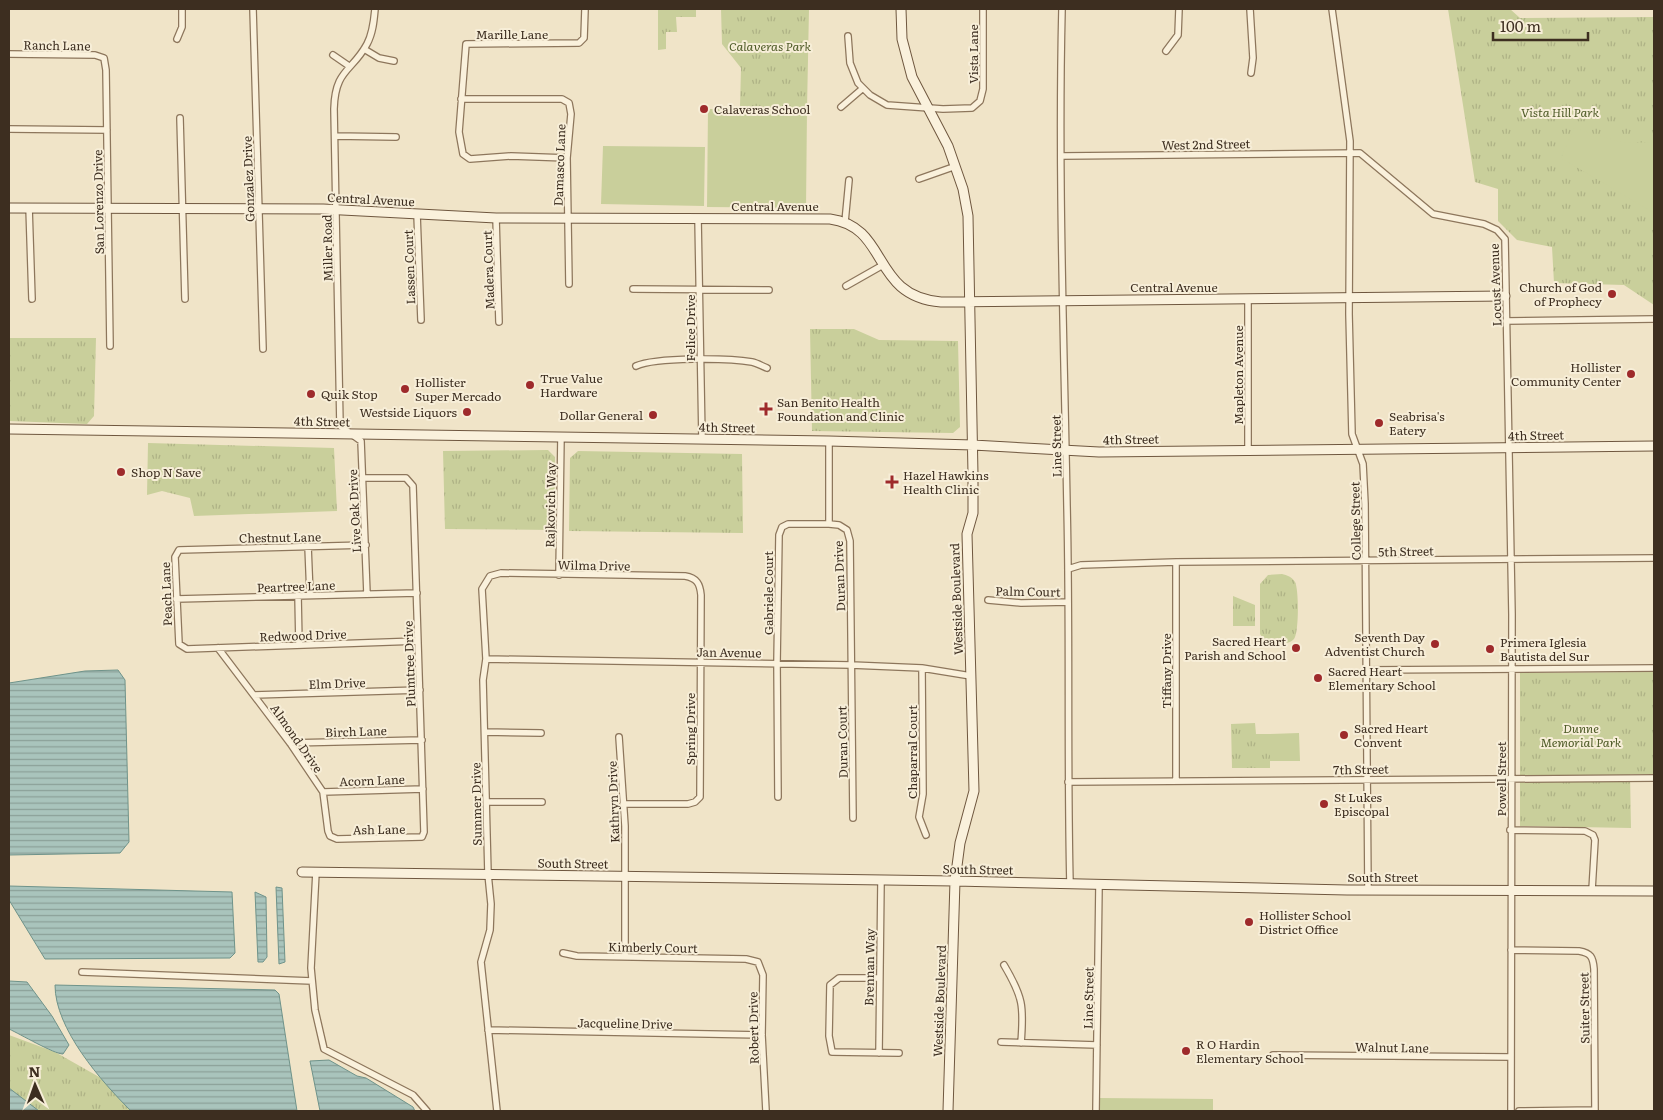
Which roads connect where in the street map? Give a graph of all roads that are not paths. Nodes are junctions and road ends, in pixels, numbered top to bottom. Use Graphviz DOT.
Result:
graph roads {
  1 [pos="182,9"];
  2 [pos="253,9"];
  3 [pos="375,9"];
  4 [pos="585,9"];
  5 [pos="901,9"];
  6 [pos="984,9"];
  7 [pos="1062,9"];
  8 [pos="1179,9"];
  9 [pos="1250,9"];
  10 [pos="1332,9"];
  11 [pos="848,36"];
  12 [pos="177,39"];
  13 [pos="364,49"];
  14 [pos="1166,51"];
  15 [pos="9,54"];
  16 [pos="333,55"];
  17 [pos="104,58"];
  18 [pos="394,61"];
  19 [pos="348,66"];
  20 [pos="1251,73"];
  21 [pos="862,89"];
  22 [pos="461,99"];
  23 [pos="842,107"];
  24 [pos="926,107"];
  25 [pos="180,118"];
  26 [pos="9,129"];
  27 [pos="106,130"];
  28 [pos="335,136"];
  29 [pos="396,137"];
  30 [pos="1351,153"];
  31 [pos="1062,156"];
  32 [pos="567,158"];
  33 [pos="956,166"];
  34 [pos="919,179"];
  35 [pos="849,180"];
  36 [pos="29,207"];
  37 [pos="9,208"];
  38 [pos="108,208"];
  39 [pos="259,208"];
  40 [pos="182,209"];
  41 [pos="337,210"];
  42 [pos="417,214"];
  43 [pos="568,216"];
  44 [pos="496,218"];
  45 [pos="698,218"];
  46 [pos="845,222"];
  47 [pos="883,265"];
  48 [pos="569,284"];
  49 [pos="846,286"];
  50 [pos="633,289"];
  51 [pos="769,290"];
  52 [pos="701,291"];
  53 [pos="1505,296"];
  54 [pos="1350,298"];
  55 [pos="1248,299"];
  56 [pos="32,300"];
  57 [pos="186,300"];
  58 [pos="1064,300"];
  59 [pos="970,301"];
  60 [pos="1654,319"];
  61 [pos="422,320"];
  62 [pos="1506,321"];
  63 [pos="499,322"];
  64 [pos="110,346"];
  65 [pos="263,349"];
  66 [pos="700,360"];
  67 [pos="636,366"];
  68 [pos="767,368"];
  69 [pos="9,428"];
  70 [pos="349,434"];
  71 [pos="561,436"];
  72 [pos="702,439"];
  73 [pos="829,441"];
  74 [pos="973,445"];
  75 [pos="1654,446"];
  76 [pos="1508,448"];
  77 [pos="1357,450"];
  78 [pos="1066,451"];
  79 [pos="1248,451"];
  80 [pos="362,478"];
  81 [pos="829,524"];
  82 [pos="366,545"];
  83 [pos="308,546"];
  84 [pos="195,549"];
  85 [pos="1654,558"];
  86 [pos="1510,559"];
  87 [pos="1176,562"];
  88 [pos="1366,562"];
  89 [pos="1068,569"];
  90 [pos="559,575"];
  91 [pos="488,577"];
  92 [pos="698,583"];
  93 [pos="417,593"];
  94 [pos="367,594"];
  95 [pos="298,595"];
  96 [pos="310,595"];
  97 [pos="176,599"];
  98 [pos="988,600"];
  99 [pos="1068,602"];
  100 [pos="418,641"];
  101 [pos="299,645"];
  102 [pos="189,648"];
  103 [pos="218,648"];
  104 [pos="486,659"];
  105 [pos="702,662"];
  106 [pos="777,663"];
  107 [pos="851,665"];
  108 [pos="922,668"];
  109 [pos="1512,668"];
  110 [pos="1654,668"];
  111 [pos="1367,670"];
  112 [pos="971,676"];
  113 [pos="420,690"];
  114 [pos="254,694"];
  115 [pos="484,732"];
  116 [pos="541,733"];
  117 [pos="619,737"];
  118 [pos="422,740"];
  119 [pos="290,743"];
  120 [pos="1367,778"];
  121 [pos="1511,778"];
  122 [pos="1654,778"];
  123 [pos="1176,781"];
  124 [pos="1068,782"];
  125 [pos="423,789"];
  126 [pos="323,792"];
  127 [pos="778,797"];
  128 [pos="487,802"];
  129 [pos="542,802"];
  130 [pos="623,804"];
  131 [pos="853,818"];
  132 [pos="1510,830"];
  133 [pos="926,835"];
  134 [pos="413,838"];
  135 [pos="345,839"];
  136 [pos="302,872"];
  137 [pos="316,872"];
  138 [pos="488,874"];
  139 [pos="625,876"];
  140 [pos="882,881"];
  141 [pos="955,881"];
  142 [pos="1070,884"];
  143 [pos="1099,885"];
  144 [pos="1368,890"];
  145 [pos="1511,890"];
  146 [pos="1592,890"];
  147 [pos="1654,891"];
  148 [pos="1511,950"];
  149 [pos="563,953"];
  150 [pos="625,957"];
  151 [pos="742,959"];
  152 [pos="1004,965"];
  153 [pos="82,972"];
  154 [pos="879,978"];
  155 [pos="312,981"];
  156 [pos="488,1030"];
  157 [pos="762,1035"];
  158 [pos="1001,1042"];
  159 [pos="1021,1043"];
  160 [pos="1097,1045"];
  161 [pos="878,1053"];
  162 [pos="899,1054"];
  163 [pos="1273,1055"];
  164 [pos="1510,1057"];
  165 [pos="427,1111"];
  166 [pos="497,1111"];
  167 [pos="766,1111"];
  168 [pos="948,1111"];
  169 [pos="1096,1111"];
  170 [pos="1511,1111"];
  171 [pos="1519,1111"];
  172 [pos="1595,1111"];
  1 -- 12 [label="street"];
  2 -- 39 [label="street, Gonzalez Drive"];
  3 -- 13 [label="street, Miller Road"];
  4 -- 22 [label="street, Marille Lane"];
  5 -- 24 [label="street, Westside Boulevard"];
  6 -- 24 [label="street, Vista Lane"];
  7 -- 31 [label="street, Line Street"];
  8 -- 14 [label="street"];
  9 -- 20 [label="street"];
  10 -- 30 [label="street"];
  11 -- 21 [label="street"];
  13 -- 18 [label="street"];
  13 -- 19 [label="street, Miller Road"];
  15 -- 17 [label="street, Ranch Lane"];
  16 -- 19 [label="street"];
  17 -- 27 [label="street, San Lorenzo Drive"];
  19 -- 28 [label="street, Miller Road"];
  21 -- 23 [label="street"];
  21 -- 24 [label="street"];
  22 -- 32 [label="street, Marille Lane"];
  22 -- 32 [label="street, Damasco Lane"];
  24 -- 33 [label="street, Westside Boulevard"];
  25 -- 40 [label="street"];
  26 -- 27 [label="street"];
  27 -- 38 [label="street, San Lorenzo Drive"];
  28 -- 29 [label="street"];
  28 -- 41 [label="street, Miller Road"];
  30 -- 31 [label="street, West 2nd Street"];
  30 -- 53 [label="street, Locust Avenue"];
  30 -- 54 [label="street, College Street"];
  31 -- 58 [label="street, Line Street"];
  32 -- 43 [label="street, Damasco Lane"];
  33 -- 34 [label="street"];
  33 -- 59 [label="street, Westside Boulevard"];
  35 -- 46 [label="street"];
  36 -- 37 [label="street, Central Avenue"];
  36 -- 38 [label="street, Central Avenue"];
  36 -- 56 [label="street"];
  38 -- 40 [label="street, Central Avenue"];
  38 -- 64 [label="street, San Lorenzo Drive"];
  39 -- 40 [label="street, Central Avenue"];
  39 -- 41 [label="street, Central Avenue"];
  39 -- 65 [label="street, Gonzalez Drive"];
  40 -- 57 [label="street"];
  41 -- 42 [label="street, Central Avenue"];
  41 -- 70 [label="street, Miller Road"];
  42 -- 44 [label="street, Central Avenue"];
  42 -- 61 [label="street, Lassen Court"];
  43 -- 44 [label="street, Central Avenue"];
  43 -- 45 [label="street, Central Avenue"];
  43 -- 48 [label="street, Damasco Lane"];
  44 -- 63 [label="street, Madera Court"];
  45 -- 46 [label="street, Central Avenue"];
  45 -- 52 [label="street, Felice Drive"];
  46 -- 47 [label="street, Central Avenue"];
  47 -- 49 [label="street"];
  47 -- 59 [label="street, Central Avenue"];
  50 -- 52 [label="street"];
  51 -- 52 [label="street"];
  52 -- 66 [label="street, Felice Drive"];
  53 -- 54 [label="street, Central Avenue"];
  53 -- 62 [label="street, Locust Avenue"];
  54 -- 55 [label="street, Central Avenue"];
  54 -- 77 [label="street, College Street"];
  55 -- 58 [label="street, Central Avenue"];
  55 -- 79 [label="street, Mapleton Avenue"];
  58 -- 59 [label="street, Central Avenue"];
  58 -- 78 [label="street, Line Street"];
  59 -- 74 [label="street, Westside Boulevard"];
  60 -- 62 [label="street"];
  62 -- 76 [label="street, Locust Avenue"];
  66 -- 67 [label="street"];
  66 -- 68 [label="street"];
  66 -- 72 [label="street, Felice Drive"];
  69 -- 70 [label="street, 4th Street"];
  70 -- 71 [label="street, 4th Street"];
  70 -- 80 [label="street, Live Oak Drive"];
  71 -- 72 [label="street, 4th Street"];
  71 -- 90 [label="street, Rajkovich Way"];
  72 -- 73 [label="street, 4th Street"];
  73 -- 74 [label="street, 4th Street"];
  73 -- 81 [label="street, Duran Drive"];
  74 -- 78 [label="street, 4th Street"];
  74 -- 112 [label="street, Westside Boulevard"];
  75 -- 76 [label="street, 4th Street"];
  76 -- 77 [label="street, 4th Street"];
  76 -- 86 [label="street, Powell Street"];
  77 -- 79 [label="street, 4th Street"];
  77 -- 88 [label="street, College Street"];
  78 -- 79 [label="street, 4th Street"];
  78 -- 89 [label="street, Line Street"];
  80 -- 82 [label="street, Live Oak Drive"];
  80 -- 93 [label="street, Plumtree Drive"];
  81 -- 106 [label="street, Gabriele Court"];
  81 -- 107 [label="street, Duran Drive"];
  82 -- 83 [label="street, Chestnut Lane"];
  82 -- 94 [label="street, Live Oak Drive"];
  83 -- 84 [label="street, Chestnut Lane"];
  83 -- 96 [label="street"];
  84 -- 97 [label="street, Peach Lane"];
  85 -- 86 [label="street, 5th Street"];
  86 -- 88 [label="street, 5th Street"];
  86 -- 109 [label="street, Powell Street"];
  87 -- 88 [label="street, 5th Street"];
  87 -- 89 [label="street, 5th Street"];
  87 -- 123 [label="street, Tiffany Drive"];
  88 -- 111 [label="street, College Street"];
  89 -- 99 [label="street, Line Street"];
  90 -- 91 [label="street, Wilma Drive"];
  90 -- 92 [label="street, Wilma Drive"];
  91 -- 104 [label="street, Summer Drive"];
  92 -- 105 [label="street, Spring Drive"];
  93 -- 94 [label="street, Peartree Lane"];
  93 -- 100 [label="street, Plumtree Drive"];
  94 -- 96 [label="street, Peartree Lane"];
  95 -- 96 [label="street, Peartree Lane"];
  95 -- 97 [label="street, Peartree Lane"];
  95 -- 101 [label="street"];
  97 -- 102 [label="street, Peach Lane"];
  98 -- 99 [label="street, Palm Court"];
  99 -- 124 [label="street, Line Street"];
  100 -- 101 [label="street, Redwood Drive"];
  100 -- 113 [label="street, Plumtree Drive"];
  101 -- 103 [label="street, Redwood Drive"];
  102 -- 103 [label="street, Redwood Drive"];
  103 -- 114 [label="street, Almond Drive"];
  104 -- 105 [label="street, Jan Avenue"];
  104 -- 115 [label="street, Summer Drive"];
  105 -- 106 [label="street, Jan Avenue"];
  105 -- 130 [label="street, Spring Drive"];
  106 -- 107 [label="street, Jan Avenue"];
  106 -- 127 [label="street, Gabriele Court"];
  107 -- 108 [label="street, Jan Avenue"];
  107 -- 131 [label="street, Duran Court"];
  108 -- 112 [label="street, Jan Avenue"];
  108 -- 133 [label="street, Chaparral Court"];
  109 -- 110 [label="street"];
  109 -- 111 [label="street"];
  109 -- 121 [label="street, Powell Street"];
  111 -- 120 [label="street, College Street"];
  112 -- 141 [label="street, Westside Boulevard"];
  113 -- 114 [label="street, Elm Drive"];
  113 -- 118 [label="street, Plumtree Drive"];
  114 -- 119 [label="street, Almond Drive"];
  115 -- 116 [label="street"];
  115 -- 128 [label="street, Summer Drive"];
  117 -- 130 [label="street, Kathryn Drive"];
  118 -- 119 [label="street, Birch Lane"];
  118 -- 125 [label="street, Plumtree Drive"];
  119 -- 126 [label="street, Almond Drive"];
  120 -- 121 [label="street, 7th Street"];
  120 -- 123 [label="street, 7th Street"];
  120 -- 144 [label="street, College Street"];
  121 -- 122 [label="street, 7th Street"];
  121 -- 132 [label="street, Powell Street"];
  123 -- 124 [label="street, 7th Street"];
  124 -- 142 [label="street, Line Street"];
  125 -- 126 [label="street, Acorn Lane"];
  125 -- 134 [label="street, Plumtree Drive"];
  126 -- 135 [label="street, Almond Drive"];
  128 -- 129 [label="street"];
  128 -- 138 [label="street, Summer Drive"];
  130 -- 139 [label="street, Kathryn Drive"];
  132 -- 145 [label="street, Powell Street"];
  132 -- 146 [label="street"];
  134 -- 135 [label="street, Ash Lane"];
  136 -- 137 [label="street, South Street"];
  137 -- 138 [label="street, South Street"];
  137 -- 155 [label="street"];
  138 -- 139 [label="street, South Street"];
  138 -- 156 [label="street, Summer Drive"];
  139 -- 140 [label="street, South Street"];
  139 -- 150 [label="street, Kathryn Drive"];
  140 -- 141 [label="street, South Street"];
  140 -- 154 [label="street, Brennan Way"];
  141 -- 142 [label="street, South Street"];
  141 -- 168 [label="street, Westside Boulevard"];
  142 -- 143 [label="street, South Street"];
  143 -- 144 [label="street, South Street"];
  143 -- 160 [label="street, Line Street"];
  144 -- 145 [label="street, South Street"];
  145 -- 146 [label="street, South Street"];
  145 -- 148 [label="street, Powell Street"];
  146 -- 147 [label="street, South Street"];
  148 -- 164 [label="street, Powell Street"];
  148 -- 172 [label="street, Suiter Street"];
  149 -- 150 [label="street, Kimberly Court"];
  150 -- 151 [label="street, Kimberly Court"];
  151 -- 157 [label="street, Robert Drive"];
  152 -- 159 [label="street"];
  153 -- 155 [label="street"];
  154 -- 161 [label="street, Brennan Way"];
  154 -- 161 [label="street"];
  155 -- 165 [label="street"];
  156 -- 157 [label="street, Jacqueline Drive"];
  156 -- 166 [label="street, Summer Drive"];
  157 -- 167 [label="street, Robert Drive"];
  158 -- 159 [label="street"];
  159 -- 160 [label="street"];
  160 -- 169 [label="street, Line Street"];
  161 -- 162 [label="street"];
  163 -- 164 [label="street, Walnut Lane"];
  164 -- 170 [label="street, Powell Street"];
  171 -- 172 [label="street"];
}
